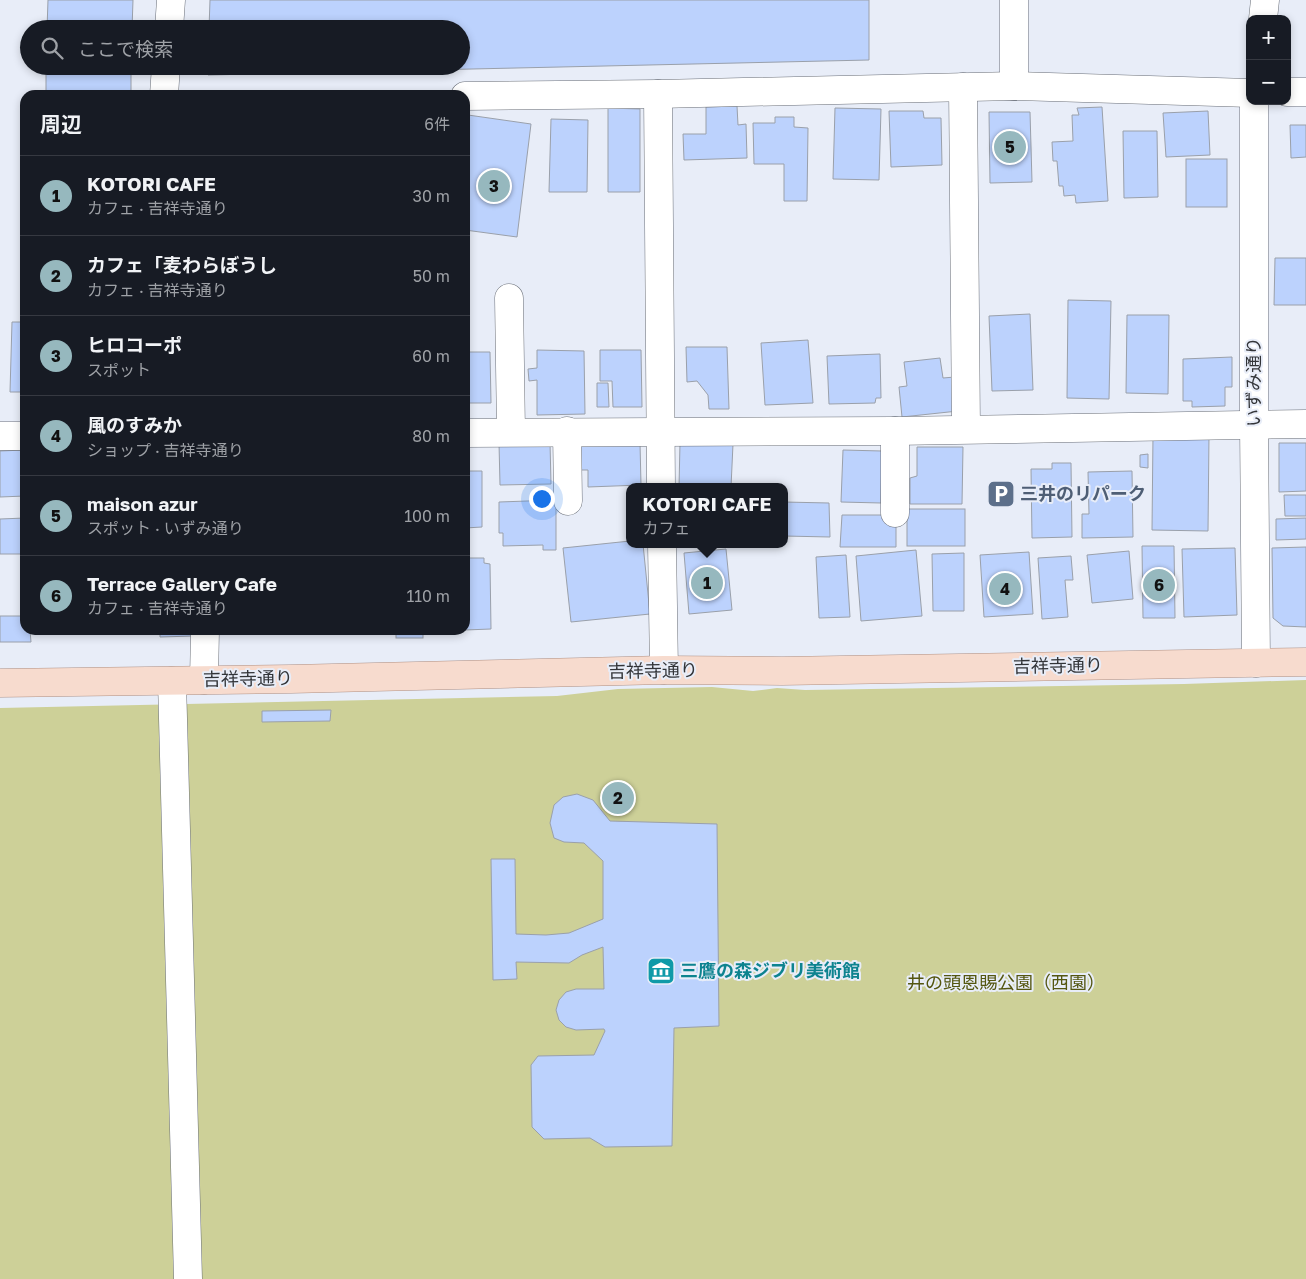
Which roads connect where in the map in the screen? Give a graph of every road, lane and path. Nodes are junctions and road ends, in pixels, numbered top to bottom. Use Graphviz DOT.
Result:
graph roads {
  1 [pos="170,0"];
  2 [pos="1014,0"];
  3 [pos="1265,0"];
  4 [pos="1263,15"];
  5 [pos="169,20"];
  6 [pos="165,75"];
  7 [pos="1014,86"];
  8 [pos="963,87"];
  9 [pos="164,90"];
  10 [pos="1246,92"];
  11 [pos="1291,92"];
  12 [pos="1306,92"];
  13 [pos="658,94"];
  14 [pos="470,96"];
  15 [pos="1254,105"];
  16 [pos="509,298"];
  17 [pos="1254,424"];
  18 [pos="1306,424"];
  19 [pos="966,429"];
  20 [pos="660,430"];
  21 [pos="567,431"];
  22 [pos="895,431"];
  23 [pos="470,432"];
  24 [pos="511,432"];
  25 [pos="0,436"];
  26 [pos="20,436"];
  27 [pos="661,483"];
  28 [pos="568,501"];
  29 [pos="895,514"];
  30 [pos="662,548"];
  31 [pos="205,635"];
  32 [pos="1306,662"];
  33 [pos="1256,663"];
  34 [pos="664,670"];
  35 [pos="172,680"];
  36 [pos="204,680"];
  37 [pos="0,682"];
  38 [pos="188,1279"];
  1 -- 5 [label="street"];
  2 -- 7 [label="street"];
  3 -- 4 [label="street"];
  6 -- 9 [label="street"];
  7 -- 8 [label="street"];
  7 -- 10 [label="street"];
  8 -- 13 [label="street"];
  8 -- 19 [label="street"];
  11 -- 12 [label="street"];
  13 -- 14 [label="street"];
  13 -- 20 [label="street"];
  15 -- 17 [label="street, いずみ通り"];
  16 -- 24 [label="street"];
  17 -- 18 [label="street"];
  17 -- 19 [label="street"];
  17 -- 33 [label="street, いずみ通り"];
  19 -- 22 [label="street"];
  20 -- 21 [label="street"];
  20 -- 22 [label="street"];
  20 -- 27 [label="street"];
  21 -- 24 [label="street"];
  21 -- 28 [label="street"];
  22 -- 29 [label="street"];
  23 -- 24 [label="street"];
  25 -- 26 [label="street"];
  30 -- 34 [label="street"];
  31 -- 36 [label="street"];
  32 -- 33 [label="main road, 吉祥寺通り"];
  33 -- 34 [label="main road, 吉祥寺通り"];
  34 -- 36 [label="main road, 吉祥寺通り"];
  35 -- 36 [label="main road, 吉祥寺通り"];
  35 -- 37 [label="main road, 吉祥寺通り"];
  35 -- 38 [label="street"];
}
